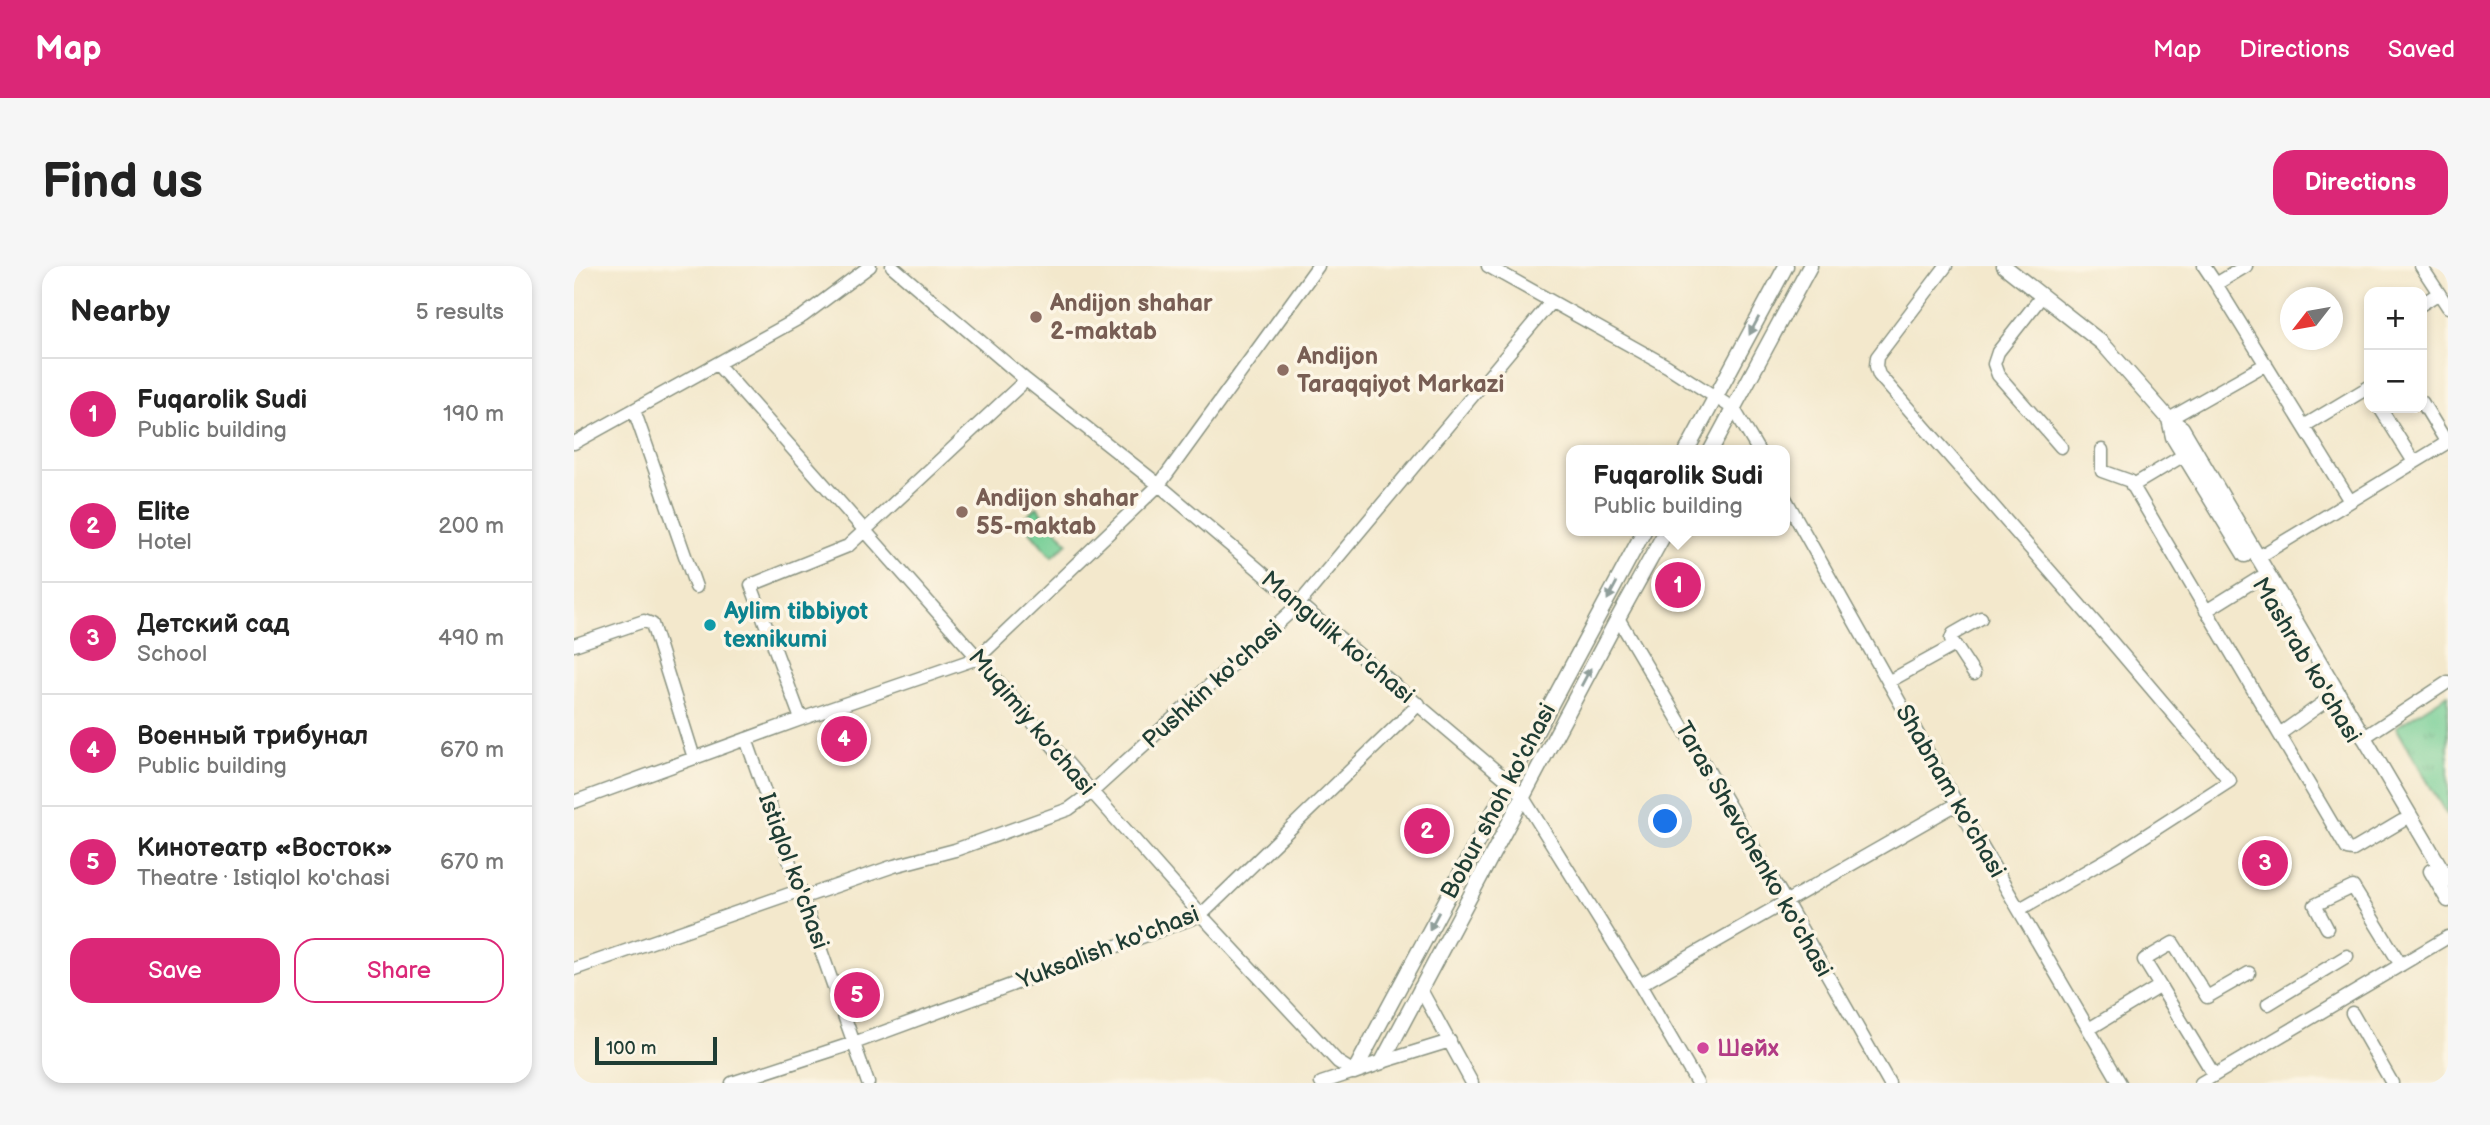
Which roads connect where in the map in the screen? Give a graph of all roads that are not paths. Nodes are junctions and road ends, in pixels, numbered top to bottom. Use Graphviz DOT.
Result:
graph roads {
  1 [pos="870,266"];
  2 [pos="892,266"];
  3 [pos="1318,266"];
  4 [pos="1488,266"];
  5 [pos="1786,266"];
  6 [pos="1810,266"];
  7 [pos="1947,266"];
  8 [pos="2004,266"];
  9 [pos="2204,266"];
  10 [pos="2246,266"];
  11 [pos="2421,266"];
  12 [pos="2216,284"];
  13 [pos="2439,293"];
  14 [pos="2042,296"];
  15 [pos="2427,301"];
  16 [pos="1551,302"];
  17 [pos="2448,307"];
  18 [pos="2266,364"];
  19 [pos="718,365"];
  20 [pos="1026,380"];
  21 [pos="2364,391"];
  22 [pos="1715,397"];
  23 [pos="1734,409"];
  24 [pos="634,410"];
  25 [pos="2427,410"];
  26 [pos="2383,413"];
  27 [pos="2169,419"];
  28 [pos="2304,426"];
  29 [pos="2447,442"];
  30 [pos="574,443"];
  31 [pos="1690,445"];
  32 [pos="1714,445"];
  33 [pos="1755,445"];
  34 [pos="2061,447"];
  35 [pos="2102,450"];
  36 [pos="2184,455"];
  37 [pos="2414,462"];
  38 [pos="1159,485"];
  39 [pos="2133,486"];
  40 [pos="2350,501"];
  41 [pos="1790,507"];
  42 [pos="866,530"];
  43 [pos="1641,536"];
  44 [pos="1663,536"];
  45 [pos="2257,558"];
  46 [pos="2259,578"];
  47 [pos="696,587"];
  48 [pos="1298,605"];
  49 [pos="2206,611"];
  50 [pos="1618,618"];
  51 [pos="1981,618"];
  52 [pos="2291,624"];
  53 [pos="574,645"];
  54 [pos="1955,645"];
  55 [pos="978,658"];
  56 [pos="1974,674"];
  57 [pos="1888,682"];
  58 [pos="2448,682"];
  59 [pos="2330,698"];
  60 [pos="1419,704"];
  61 [pos="801,719"];
  62 [pos="2281,733"];
  63 [pos="2363,738"];
  64 [pos="746,739"];
  65 [pos="694,758"];
  66 [pos="1508,782"];
  67 [pos="1092,792"];
  68 [pos="1522,796"];
  69 [pos="574,802"];
  70 [pos="1957,804"];
  71 [pos="2402,821"];
  72 [pos="2448,880"];
  73 [pos="803,893"];
  74 [pos="2448,900"];
  75 [pos="1786,902"];
  76 [pos="2020,909"];
  77 [pos="1201,915"];
  78 [pos="2327,928"];
  79 [pos="2448,937"];
  80 [pos="2347,956"];
  81 [pos="2401,965"];
  82 [pos="574,969"];
  83 [pos="2249,973"];
  84 [pos="1640,985"];
  85 [pos="2160,986"];
  86 [pos="1420,988"];
  87 [pos="2268,1004"];
  88 [pos="2352,1013"];
  89 [pos="2089,1028"];
  90 [pos="1450,1041"];
  91 [pos="854,1043"];
  92 [pos="1382,1062"];
  93 [pos="1354,1072"];
  94 [pos="2214,1075"];
  95 [pos="732,1083"];
  96 [pos="868,1083"];
  97 [pos="1321,1083"];
  98 [pos="1472,1083"];
  99 [pos="1697,1083"];
  100 [pos="1889,1083"];
  101 [pos="2120,1083"];
  102 [pos="2201,1083"];
  103 [pos="2392,1083"];
  1 -- 19 [label="street"];
  2 -- 20 [label="street, Mangulik ko'chasi"];
  3 -- 38 [label="street"];
  4 -- 16 [label="street"];
  5 -- 22 [label="main road, one-way"];
  6 -- 23 [label="main road"];
  7 -- 76 [label="street"];
  8 -- 14 [label="main road, Mashrab ko'chasi"];
  9 -- 12 [label="street"];
  10 -- 12 [label="street"];
  11 -- 13 [label="street"];
  12 -- 18 [label="street"];
  13 -- 15 [label="street"];
  13 -- 17 [label="street"];
  14 -- 27 [label="main road, Mashrab ko'chasi"];
  14 -- 34 [label="street"];
  16 -- 22 [label="street"];
  16 -- 48 [label="street, Pushkin ko'chasi"];
  18 -- 27 [label="street"];
  18 -- 28 [label="street"];
  19 -- 24 [label="street"];
  19 -- 42 [label="street, Muqimiy ko'chasi"];
  20 -- 38 [label="street, Mangulik ko'chasi"];
  20 -- 42 [label="street"];
  21 -- 28 [label="street"];
  22 -- 23 [label="street"];
  22 -- 31 [label="main road"];
  23 -- 32 [label="main road"];
  23 -- 33 [label="street"];
  24 -- 30 [label="street"];
  24 -- 47 [label="street"];
  25 -- 29 [label="street"];
  26 -- 37 [label="street"];
  27 -- 36 [label="main road, Mashrab ko'chasi"];
  27 -- 45 [label="main road, Mashrab ko'chasi"];
  28 -- 40 [label="street"];
  29 -- 37 [label="street"];
  35 -- 39 [label="street"];
  36 -- 39 [label="street"];
  36 -- 46 [label="main road, Mashrab ko'chasi"];
  37 -- 40 [label="street"];
  38 -- 48 [label="street, Mangulik ko'chasi"];
  38 -- 55 [label="street"];
  39 -- 49 [label="street"];
  40 -- 45 [label="street"];
  41 -- 57 [label="street, Shabnam ko'chasi"];
  42 -- 55 [label="street, Muqimiy ko'chasi"];
  42 -- 61 [label="street"];
  43 -- 66 [label="main road, Bobur shoh ko'chasi, one-way"];
  44 -- 50 [label="main road, Bobur shoh ko'chasi"];
  45 -- 52 [label="main road, Mashrab ko'chasi"];
  46 -- 49 [label="street"];
  46 -- 52 [label="main road, Mashrab ko'chasi"];
  48 -- 60 [label="street, Mangulik ko'chasi"];
  48 -- 67 [label="street, Pushkin ko'chasi"];
  49 -- 62 [label="street"];
  68 -- 50 [label="main road, Bobur shoh ko'chasi, one-way"];
  50 -- 75 [label="street, Taras Shevchenko ko'chasi"];
  51 -- 54 [label="street"];
  52 -- 59 [label="main road, Mashrab ko'chasi"];
  52 -- 63 [label="main road, Mashrab ko'chasi"];
  53 -- 65 [label="street"];
  54 -- 56 [label="street"];
  54 -- 57 [label="street"];
  55 -- 61 [label="street"];
  55 -- 67 [label="street, Muqimiy ko'chasi"];
  57 -- 70 [label="street, Shabnam ko'chasi"];
  58 -- 63 [label="street"];
  59 -- 62 [label="street"];
  59 -- 71 [label="main road, Mashrab ko'chasi"];
  60 -- 66 [label="street, Mangulik ko'chasi"];
  60 -- 77 [label="street, Yuksalish ko'chasi"];
  61 -- 64 [label="street"];
  62 -- 71 [label="street"];
  63 -- 72 [label="main road, Mashrab ko'chasi"];
  64 -- 65 [label="street"];
  64 -- 73 [label="street, Istiqlol ko'chasi"];
  65 -- 69 [label="street"];
  66 -- 68 [label="street, Mangulik ko'chasi"];
  66 -- 93 [label="main road, Bobur shoh ko'chasi, one-way"];
  67 -- 73 [label="street, Pushkin ko'chasi"];
  67 -- 77 [label="street, Muqimiy ko'chasi"];
  68 -- 84 [label="street, Mangulik ko'chasi"];
  68 -- 86 [label="main road, Bobur shoh ko'chasi"];
  70 -- 75 [label="street"];
  70 -- 76 [label="street, Shabnam ko'chasi"];
  71 -- 74 [label="main road, Mashrab ko'chasi"];
  73 -- 82 [label="street, Pushkin ko'chasi"];
  73 -- 91 [label="street, Istiqlol ko'chasi"];
  75 -- 84 [label="street"];
  75 -- 100 [label="street, Taras Shevchenko ko'chasi"];
  76 -- 89 [label="street, Shabnam ko'chasi"];
  77 -- 91 [label="street, Yuksalish ko'chasi"];
  77 -- 93 [label="street, Muqimiy ko'chasi"];
  78 -- 81 [label="street"];
  79 -- 81 [label="street"];
  80 -- 87 [label="street"];
  81 -- 94 [label="street"];
  83 -- 85 [label="street"];
  84 -- 99 [label="street, Mangulik ko'chasi"];
  85 -- 89 [label="street"];
  85 -- 94 [label="street"];
  86 -- 90 [label="street"];
  86 -- 92 [label="main road, Bobur shoh ko'chasi"];
  88 -- 103 [label="street"];
  89 -- 101 [label="street, Shabnam ko'chasi"];
  90 -- 92 [label="street"];
  90 -- 98 [label="street"];
  91 -- 95 [label="street, Yuksalish ko'chasi"];
  91 -- 96 [label="street, Istiqlol ko'chasi"];
  92 -- 93 [label="main road"];
  93 -- 97 [label="street"];
  94 -- 102 [label="street"];
}
